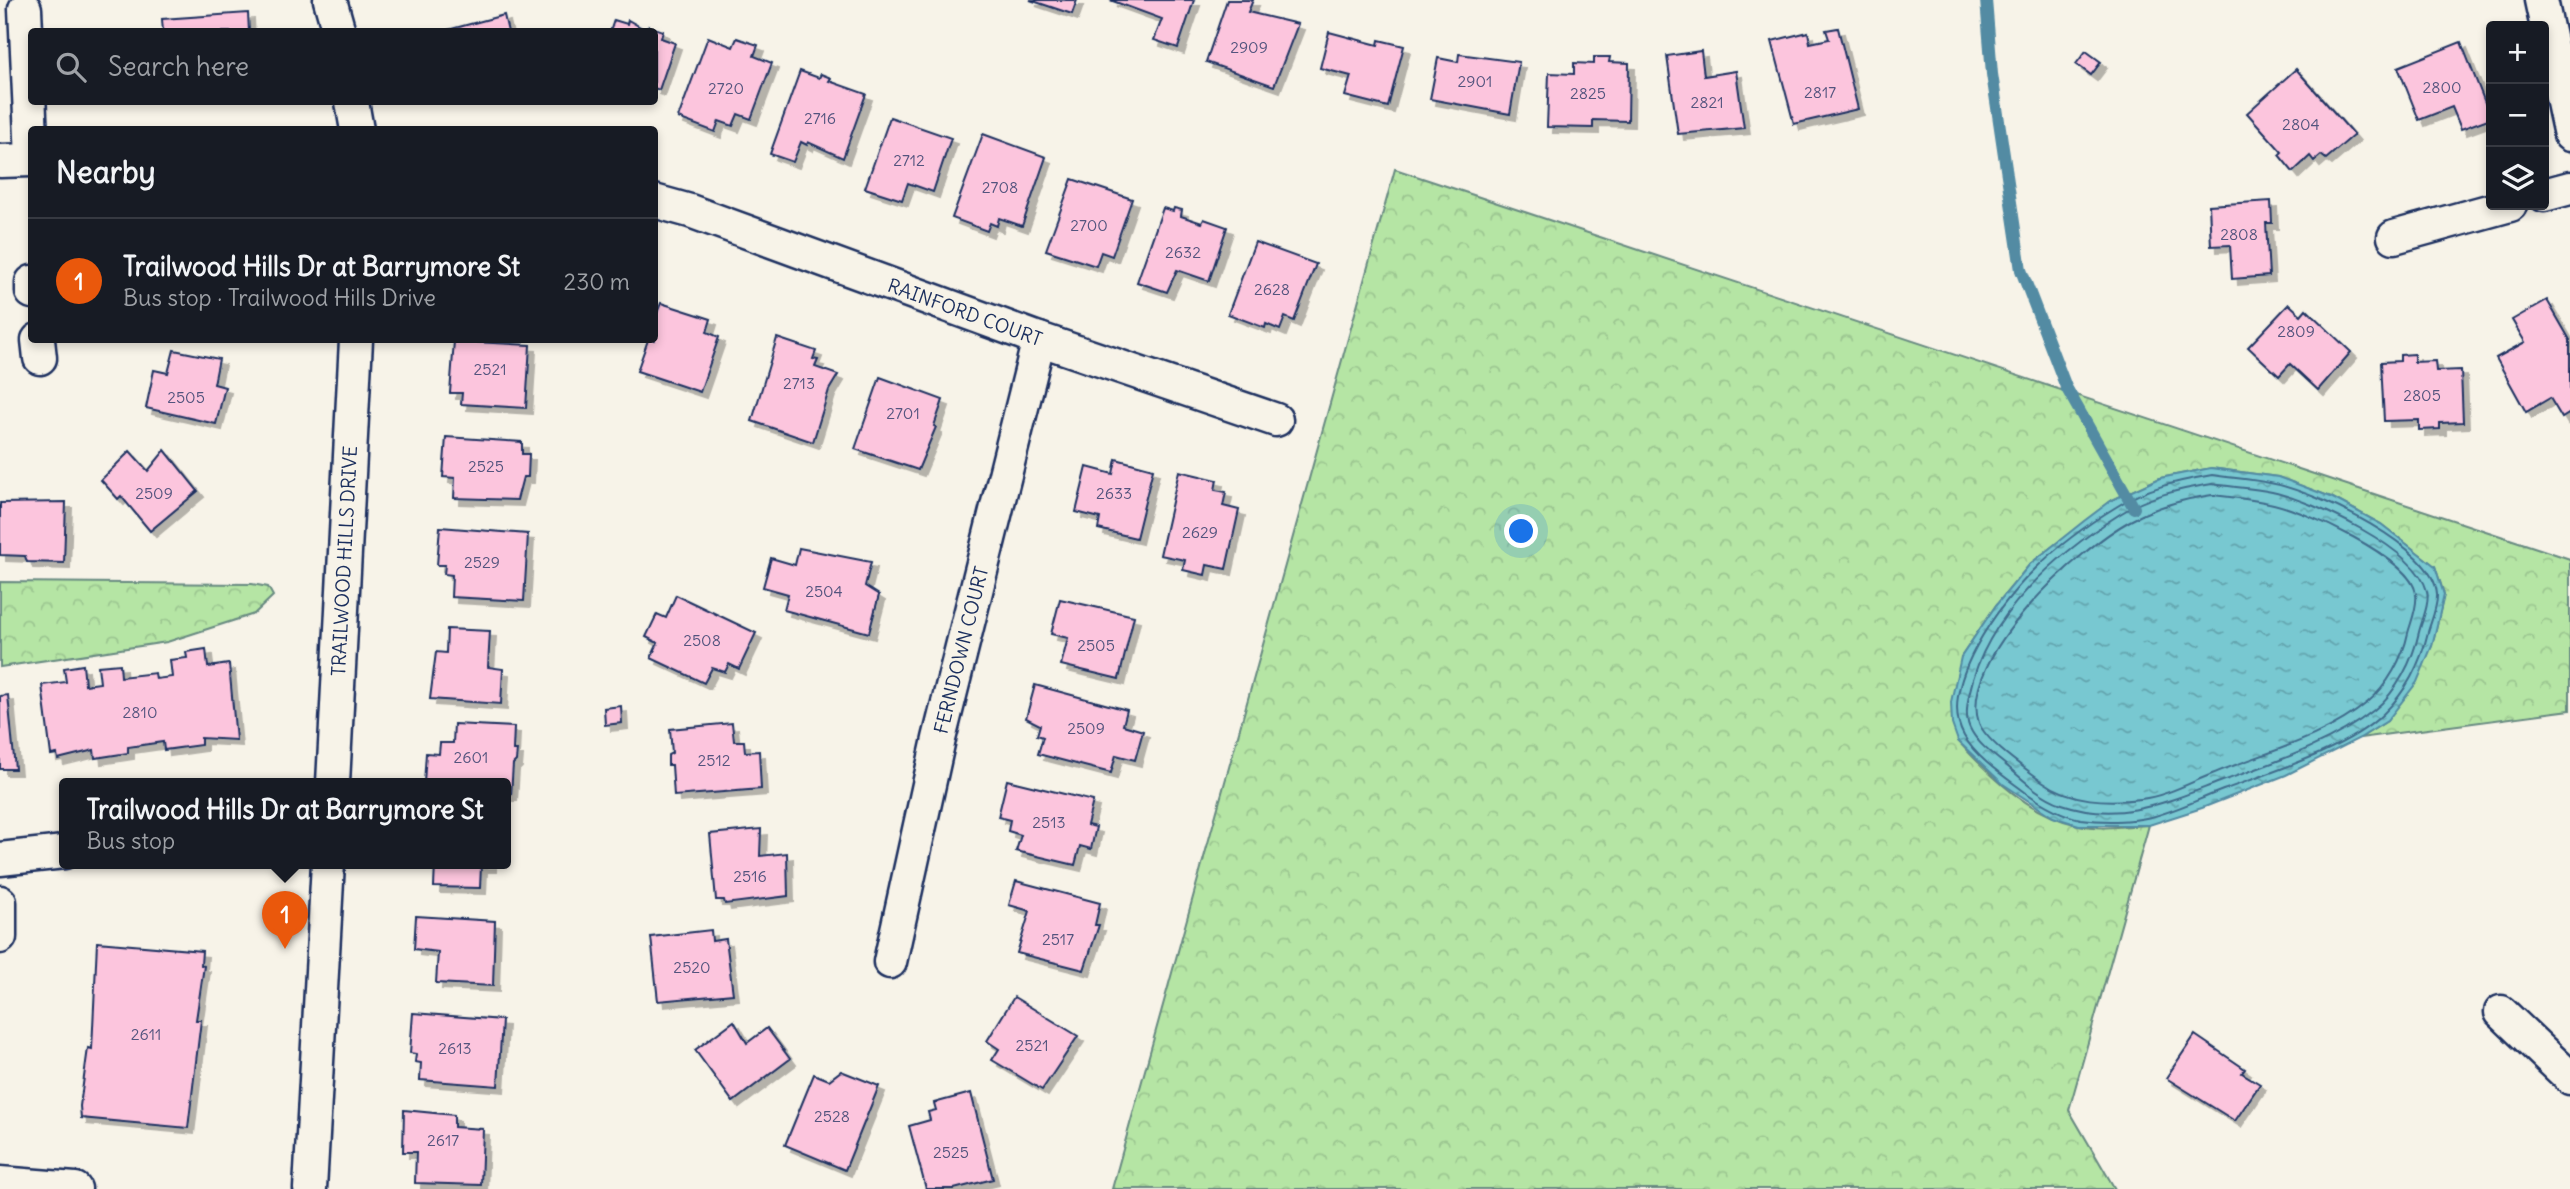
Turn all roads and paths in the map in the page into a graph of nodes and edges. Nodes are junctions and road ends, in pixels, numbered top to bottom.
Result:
1 (330, 0) edge
2 (2541, 0) edge
3 (25, 9) dead end
4 (338, 28) edge
5 (28, 73) edge
6 (29, 105) edge
7 (353, 105) edge
8 (30, 126) edge
9 (356, 126) edge
10 (2570, 135) edge
11 (28, 159) edge
12 (0, 161) edge
13 (2570, 188) edge
14 (2549, 194) edge
15 (658, 202) edge
16 (2492, 210) edge
17 (2394, 237) dead end
18 (1039, 339) junction
19 (355, 343) edge
20 (1276, 420) dead end
21 (333, 778) edge
22 (59, 853) edge
23 (0, 859) edge
24 (328, 869) edge
25 (0, 902) edge
26 (0, 937) edge
27 (890, 962) dead end
28 (2501, 1012) dead end
29 (2570, 1077) edge
30 (0, 1183) edge
31 (75, 1189) edge
32 (310, 1189) edge

1 - 4 street
2 - 10 street
3 - 5 street
6 - 8 street
7 - 9 street
11 - 12 street
13 - 14 street
15 - 18 street, RAINFORD COURT
16 - 17 street
18 - 20 street, RAINFORD COURT
18 - 27 street, FERNDOWN COURT
19 - 21 street, TRAILWOOD HILLS DRIVE
22 - 23 street
24 - 32 street
25 - 26 street
28 - 29 street
30 - 31 street

